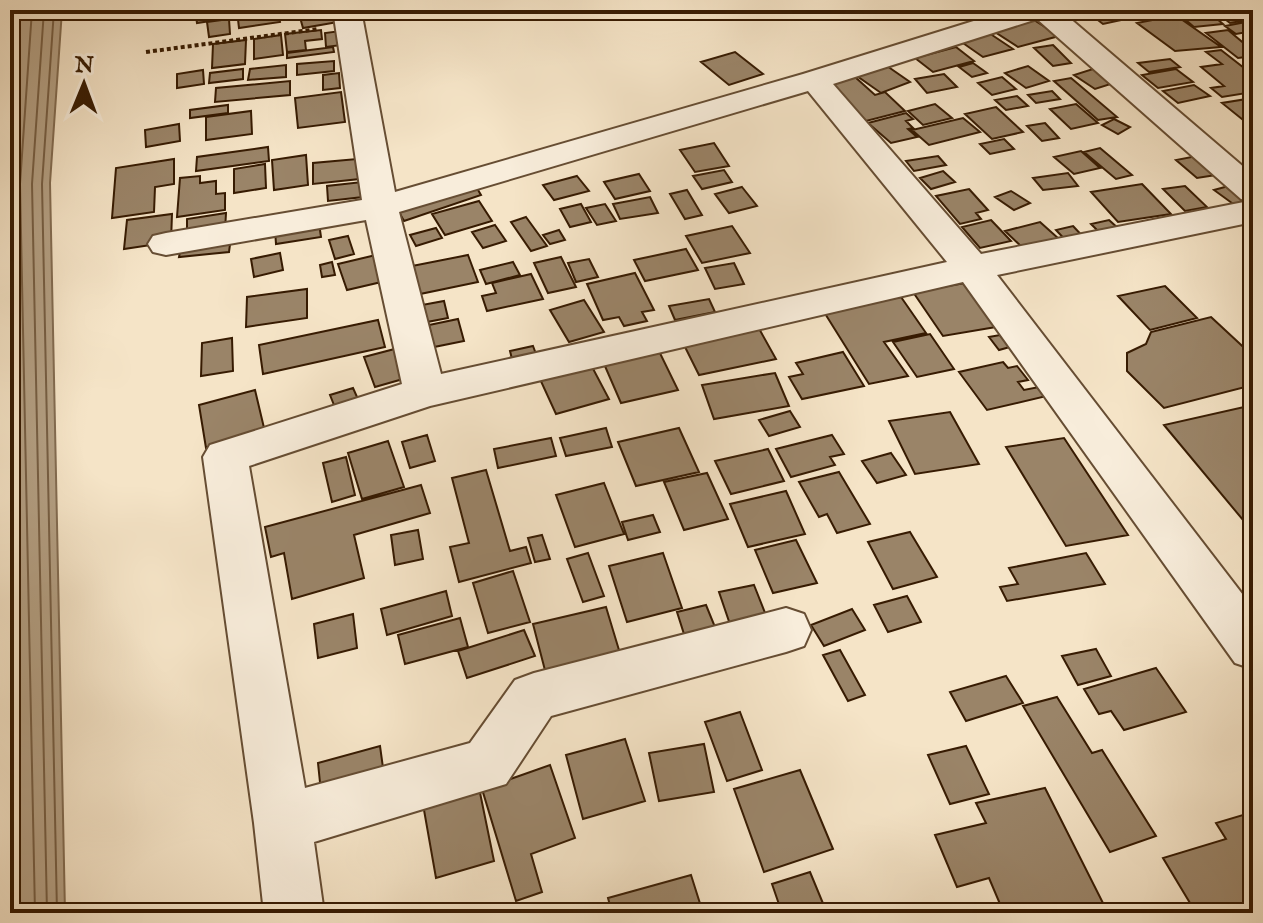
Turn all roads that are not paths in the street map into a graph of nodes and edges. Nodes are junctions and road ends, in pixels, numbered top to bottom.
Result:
1 (1040, 10) edge
2 (349, 17) edge
3 (814, 80) junction
4 (1253, 192) edge
5 (380, 207) junction
6 (1253, 211) edge
7 (166, 244) dead end
8 (972, 268) junction
9 (425, 392) junction
10 (786, 630) dead end
11 (1253, 647) edge
12 (283, 823) junction
13 (294, 913) edge

1 - 3 street
1 - 4 street
2 - 5 street
3 - 5 street
3 - 8 street
5 - 7 street
5 - 9 street
6 - 8 street
8 - 9 street
8 - 11 street
9 - 12 street
10 - 12 street
12 - 13 street

